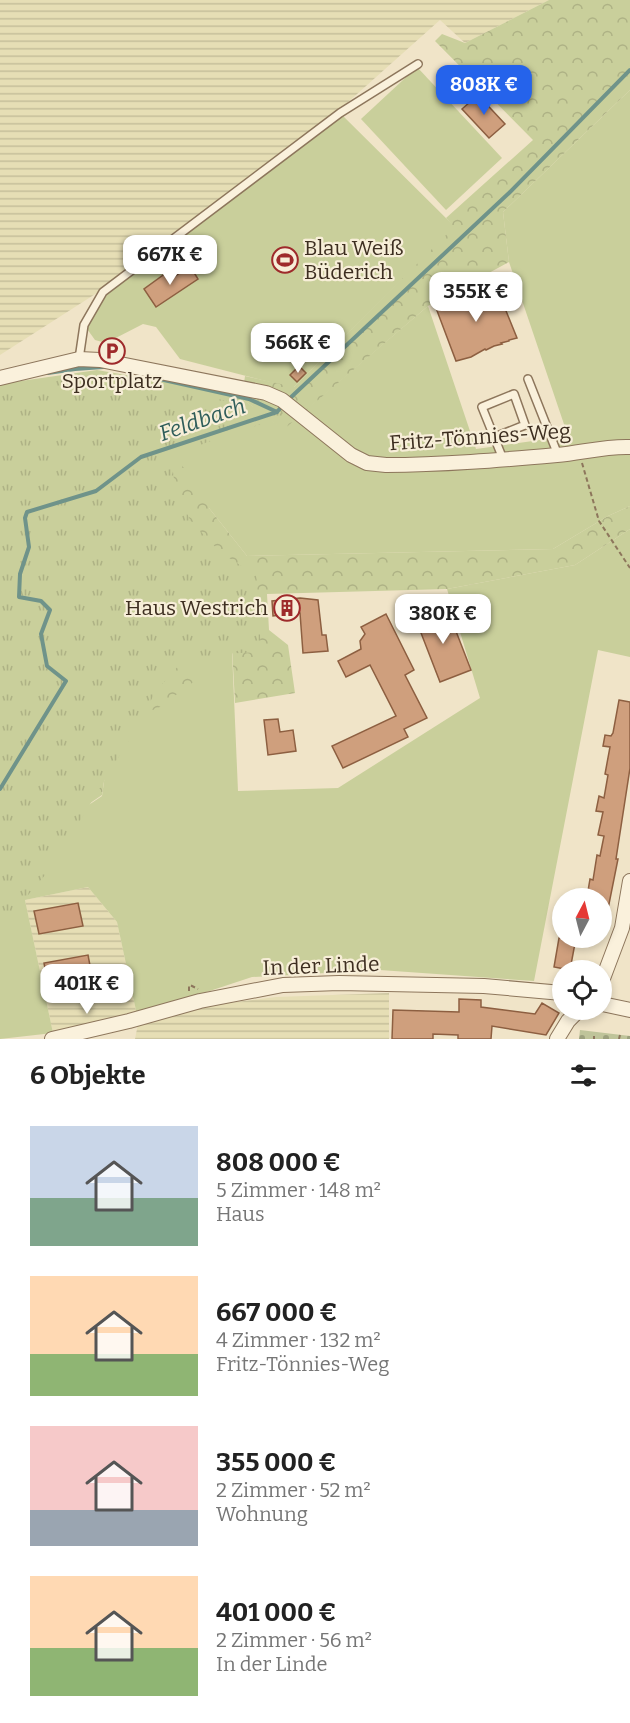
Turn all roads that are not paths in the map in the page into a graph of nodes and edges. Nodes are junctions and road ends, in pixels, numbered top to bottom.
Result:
1 (418, 64) dead end
2 (79, 359) junction
3 (0, 378) edge
4 (528, 379) dead end
5 (495, 438) junction
6 (630, 447) edge
7 (558, 455) junction
8 (503, 459) junction
9 (630, 881) edge
10 (610, 960) edge
11 (552, 992) edge
12 (612, 1006) edge
13 (630, 1010) edge
14 (569, 1020) edge
15 (52, 1039) edge
16 (557, 1039) edge

1 - 2 lane
2 - 3 street, Fritz-Tönnies-Weg
2 - 8 street, Fritz-Tönnies-Weg
4 - 7 lane
5 - 5 lane
5 - 8 lane
6 - 7 street, Fritz-Tönnies-Weg
7 - 8 street, Fritz-Tönnies-Weg
9 - 10 street
11 - 15 street, In der Linde
12 - 13 street
14 - 16 street

